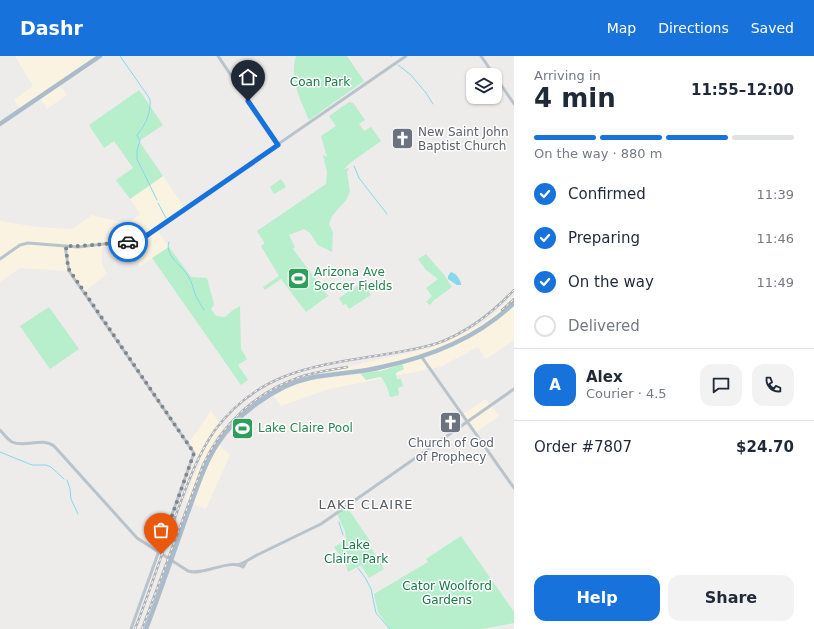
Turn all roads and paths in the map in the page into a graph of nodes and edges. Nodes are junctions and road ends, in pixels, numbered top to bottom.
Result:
1 (100, 56) edge
2 (218, 56) edge
3 (406, 56) edge
4 (481, 56) edge
5 (489, 68) edge
6 (502, 86) edge
7 (514, 104) edge
8 (0, 124) edge
9 (278, 145) junction
10 (66, 246) junction
11 (0, 259) edge
12 (514, 303) edge
13 (421, 356) junction
14 (514, 389) edge
15 (468, 422) junction
16 (0, 430) edge
17 (514, 488) edge
18 (159, 553) junction
19 (171, 560) junction
20 (131, 629) edge
21 (146, 629) edge

1 - 8 main road
2 - 9 street
3 - 9 street
4 - 5 street
6 - 7 street
9 - 10 street
10 - 11 street
10 - 18 street
12 - 13 main road
13 - 15 street
13 - 19 main road
14 - 15 street
15 - 17 street
15 - 19 street
16 - 18 street
18 - 19 street
18 - 20 street
19 - 21 main road

